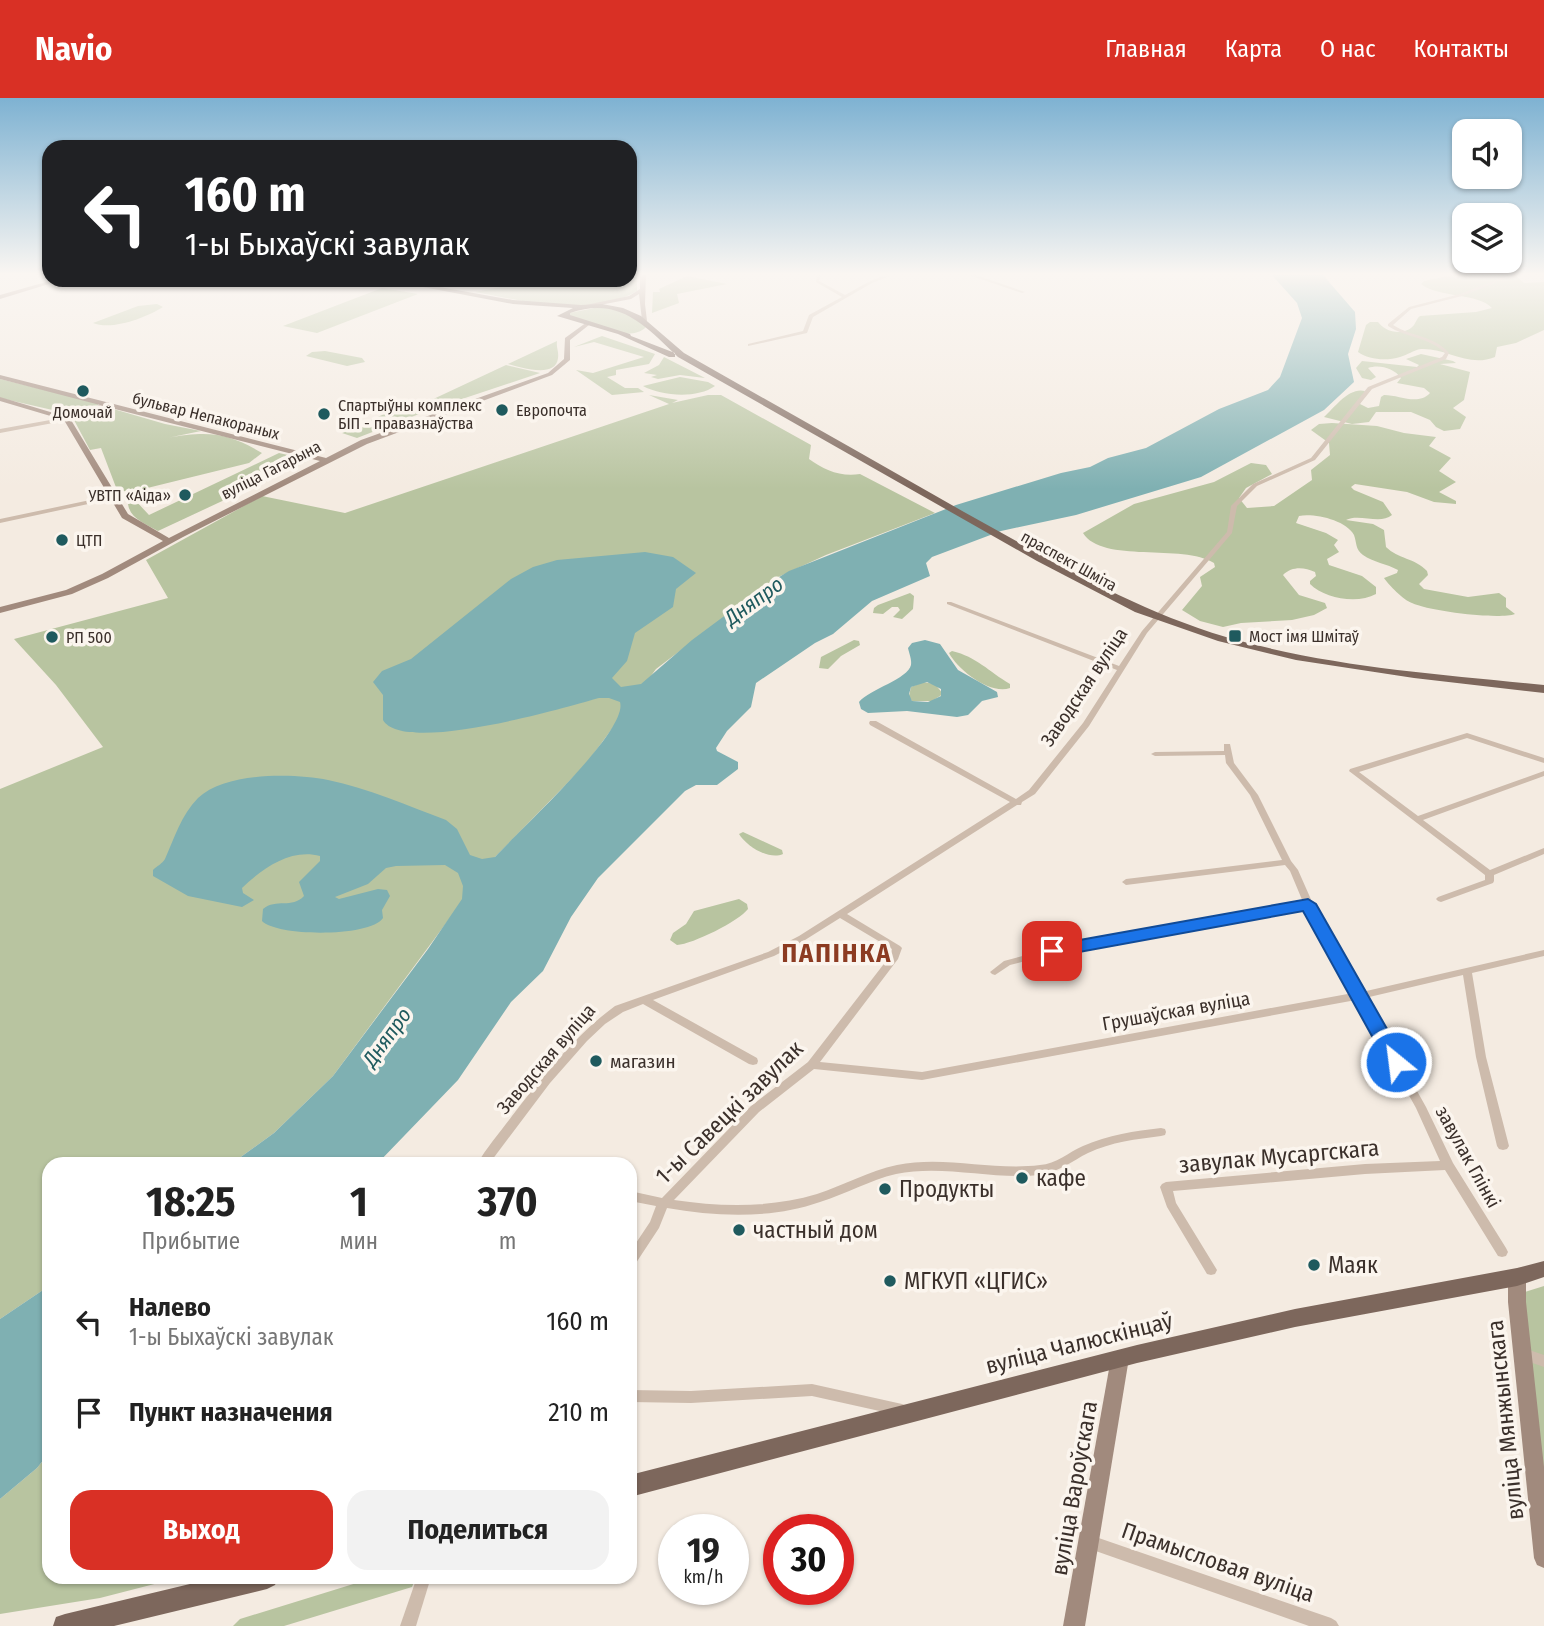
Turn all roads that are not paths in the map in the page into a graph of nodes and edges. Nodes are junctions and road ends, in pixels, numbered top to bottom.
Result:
1 (567, 346) edge
2 (650, 346) edge
3 (671, 346) edge
4 (1443, 346) edge
5 (0, 377) edge
6 (0, 399) edge
7 (104, 405) junction
8 (67, 419) junction
9 (0, 431) edge
10 (325, 460) junction
11 (873, 466) junction
12 (114, 497) junction
13 (0, 521) edge
14 (169, 541) junction
15 (949, 603) dead end
16 (0, 610) edge
17 (1119, 668) junction
18 (1544, 691) edge
19 (873, 723) dead end
20 (1155, 754) dead end
21 (1544, 761) edge
22 (1544, 774) edge
23 (1018, 803) junction
24 (1418, 818) junction
25 (1544, 851) edge
26 (1287, 862) junction
27 (1489, 874) junction
28 (1126, 882) dead end
29 (1441, 899) dead end
30 (1308, 904) junction
31 (840, 914) junction
32 (1544, 953) edge
33 (995, 972) dead end
34 (1467, 973) junction
35 (1358, 996) junction
36 (646, 1001) junction
37 (753, 1061) dead end
38 (812, 1065) junction
39 (1161, 1132) dead end
40 (1503, 1146) dead end
41 (488, 1157) edge
42 (1448, 1166) junction
43 (637, 1198) edge
44 (663, 1204) junction
45 (637, 1251) edge
46 (1502, 1252) dead end
47 (1544, 1269) edge
48 (1211, 1270) dead end
49 (1517, 1277) junction
50 (1523, 1354) junction
51 (1120, 1358) junction
52 (1544, 1361) edge
53 (637, 1396) edge
54 (911, 1413) junction
55 (637, 1484) edge
56 (1090, 1542) junction
57 (1544, 1558) edge
58 (237, 1584) edge
59 (422, 1584) edge
60 (65, 1626) edge
61 (408, 1626) edge
62 (1074, 1626) edge
63 (1331, 1626) edge

1 - 10 main road, вуліца Гагарына
2 - 11 main road, праспект Шміта
3 - 11 main road, праспект Шміта
4 - 17 street, Заводская вуліца
5 - 7 main road, бульвар Непакораных
6 - 8 main road
7 - 8 main road
7 - 10 main road, бульвар Непакораных
8 - 9 street
8 - 12 main road
10 - 14 main road, вуліца Гагарына
11 - 18 main road, праспект Шміта
12 - 13 street
12 - 14 main road
14 - 16 main road, вуліца Гагарына
15 - 17 street
17 - 23 street, Заводская вуліца
19 - 23 street
20 - 26 street, завулак Глінкі
21 - 24 street
22 - 24 street
23 - 31 street, Заводская вуліца
24 - 27 street
25 - 27 street
26 - 28 street
26 - 30 street, завулак Глінкі
27 - 29 street
30 - 33 street
30 - 35 street, завулак Глінкі
31 - 36 street, Заводская вуліца
31 - 38 street, 1-ы Савецкі завулак
32 - 34 street, Грушаўская вуліца
34 - 35 street, Грушаўская вуліца
34 - 40 street
35 - 38 street, Грушаўская вуліца
35 - 42 street, завулак Глінкі
36 - 37 street
36 - 41 street, Заводская вуліца
38 - 44 street, 1-ы Савецкі завулак
39 - 44 street
42 - 46 street, завулак Глінкі
42 - 48 street, завулак Мусаргскага
43 - 44 street
44 - 45 street, 1-ы Савецкі завулак
47 - 49 main road, вуліца Чалюскінцаў
49 - 50 main road, вуліца Мянжынскага
49 - 51 main road, вуліца Чалюскінцаў
50 - 52 street
50 - 57 main road, вуліца Мянжынскага
51 - 54 main road, вуліца Чалюскінцаў
51 - 56 main road, вуліца Вароўскага
53 - 54 street
54 - 55 main road, вуліца Чалюскінцаў
56 - 62 main road, вуліца Вароўскага
56 - 63 street, Прамысловая вуліца
58 - 60 main road
59 - 61 street

